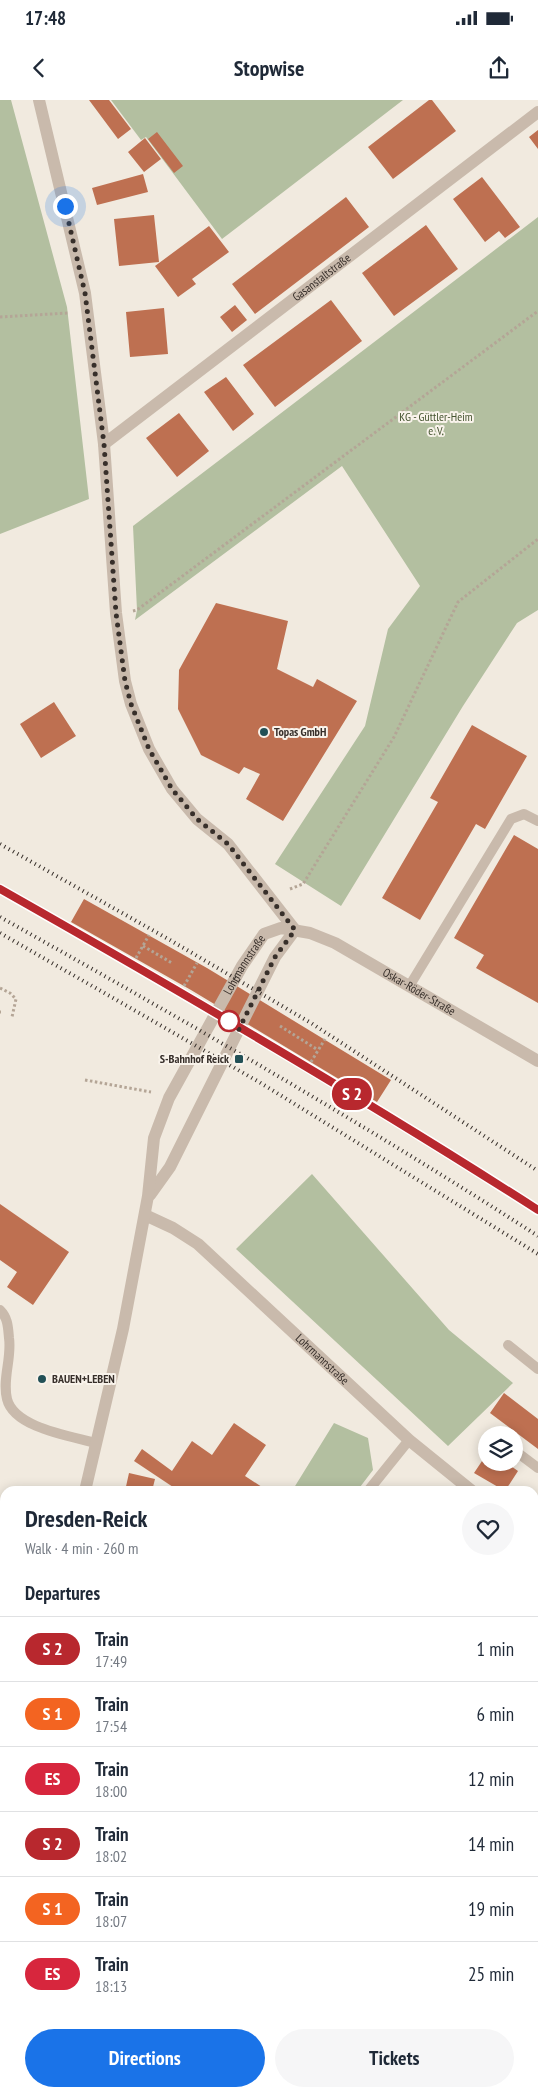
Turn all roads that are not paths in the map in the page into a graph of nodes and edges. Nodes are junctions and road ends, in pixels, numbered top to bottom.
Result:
1 (39, 100) edge
2 (538, 112) edge
3 (104, 444) junction
4 (538, 821) edge
5 (295, 930) junction
6 (410, 985) junction
7 (538, 1061) edge
8 (148, 1196) junction
9 (144, 1215) junction
10 (0, 1310) edge
11 (508, 1345) dead end
12 (538, 1369) edge
13 (409, 1440) junction
14 (96, 1443) junction
15 (523, 1457) edge
16 (538, 1468) edge
17 (86, 1486) edge
18 (372, 1486) edge
19 (466, 1486) edge

1 - 3 street
2 - 3 street, Gasanstaltstraße
3 - 5 street
4 - 6 lane
5 - 6 street, Oskar-Röder-Straße
5 - 8 street, Lohrmannstraße
5 - 8 street, Lohrmannstraße
6 - 7 street, Oskar-Röder-Straße
8 - 9 street, Lohrmannstraße
9 - 13 street, Lohrmannstraße
9 - 14 street, Lohrmannstraße
10 - 14 lane
11 - 12 lane
13 - 18 lane
13 - 19 street, Lohrmannstraße
14 - 17 street, Lohrmannstraße
15 - 16 lane

